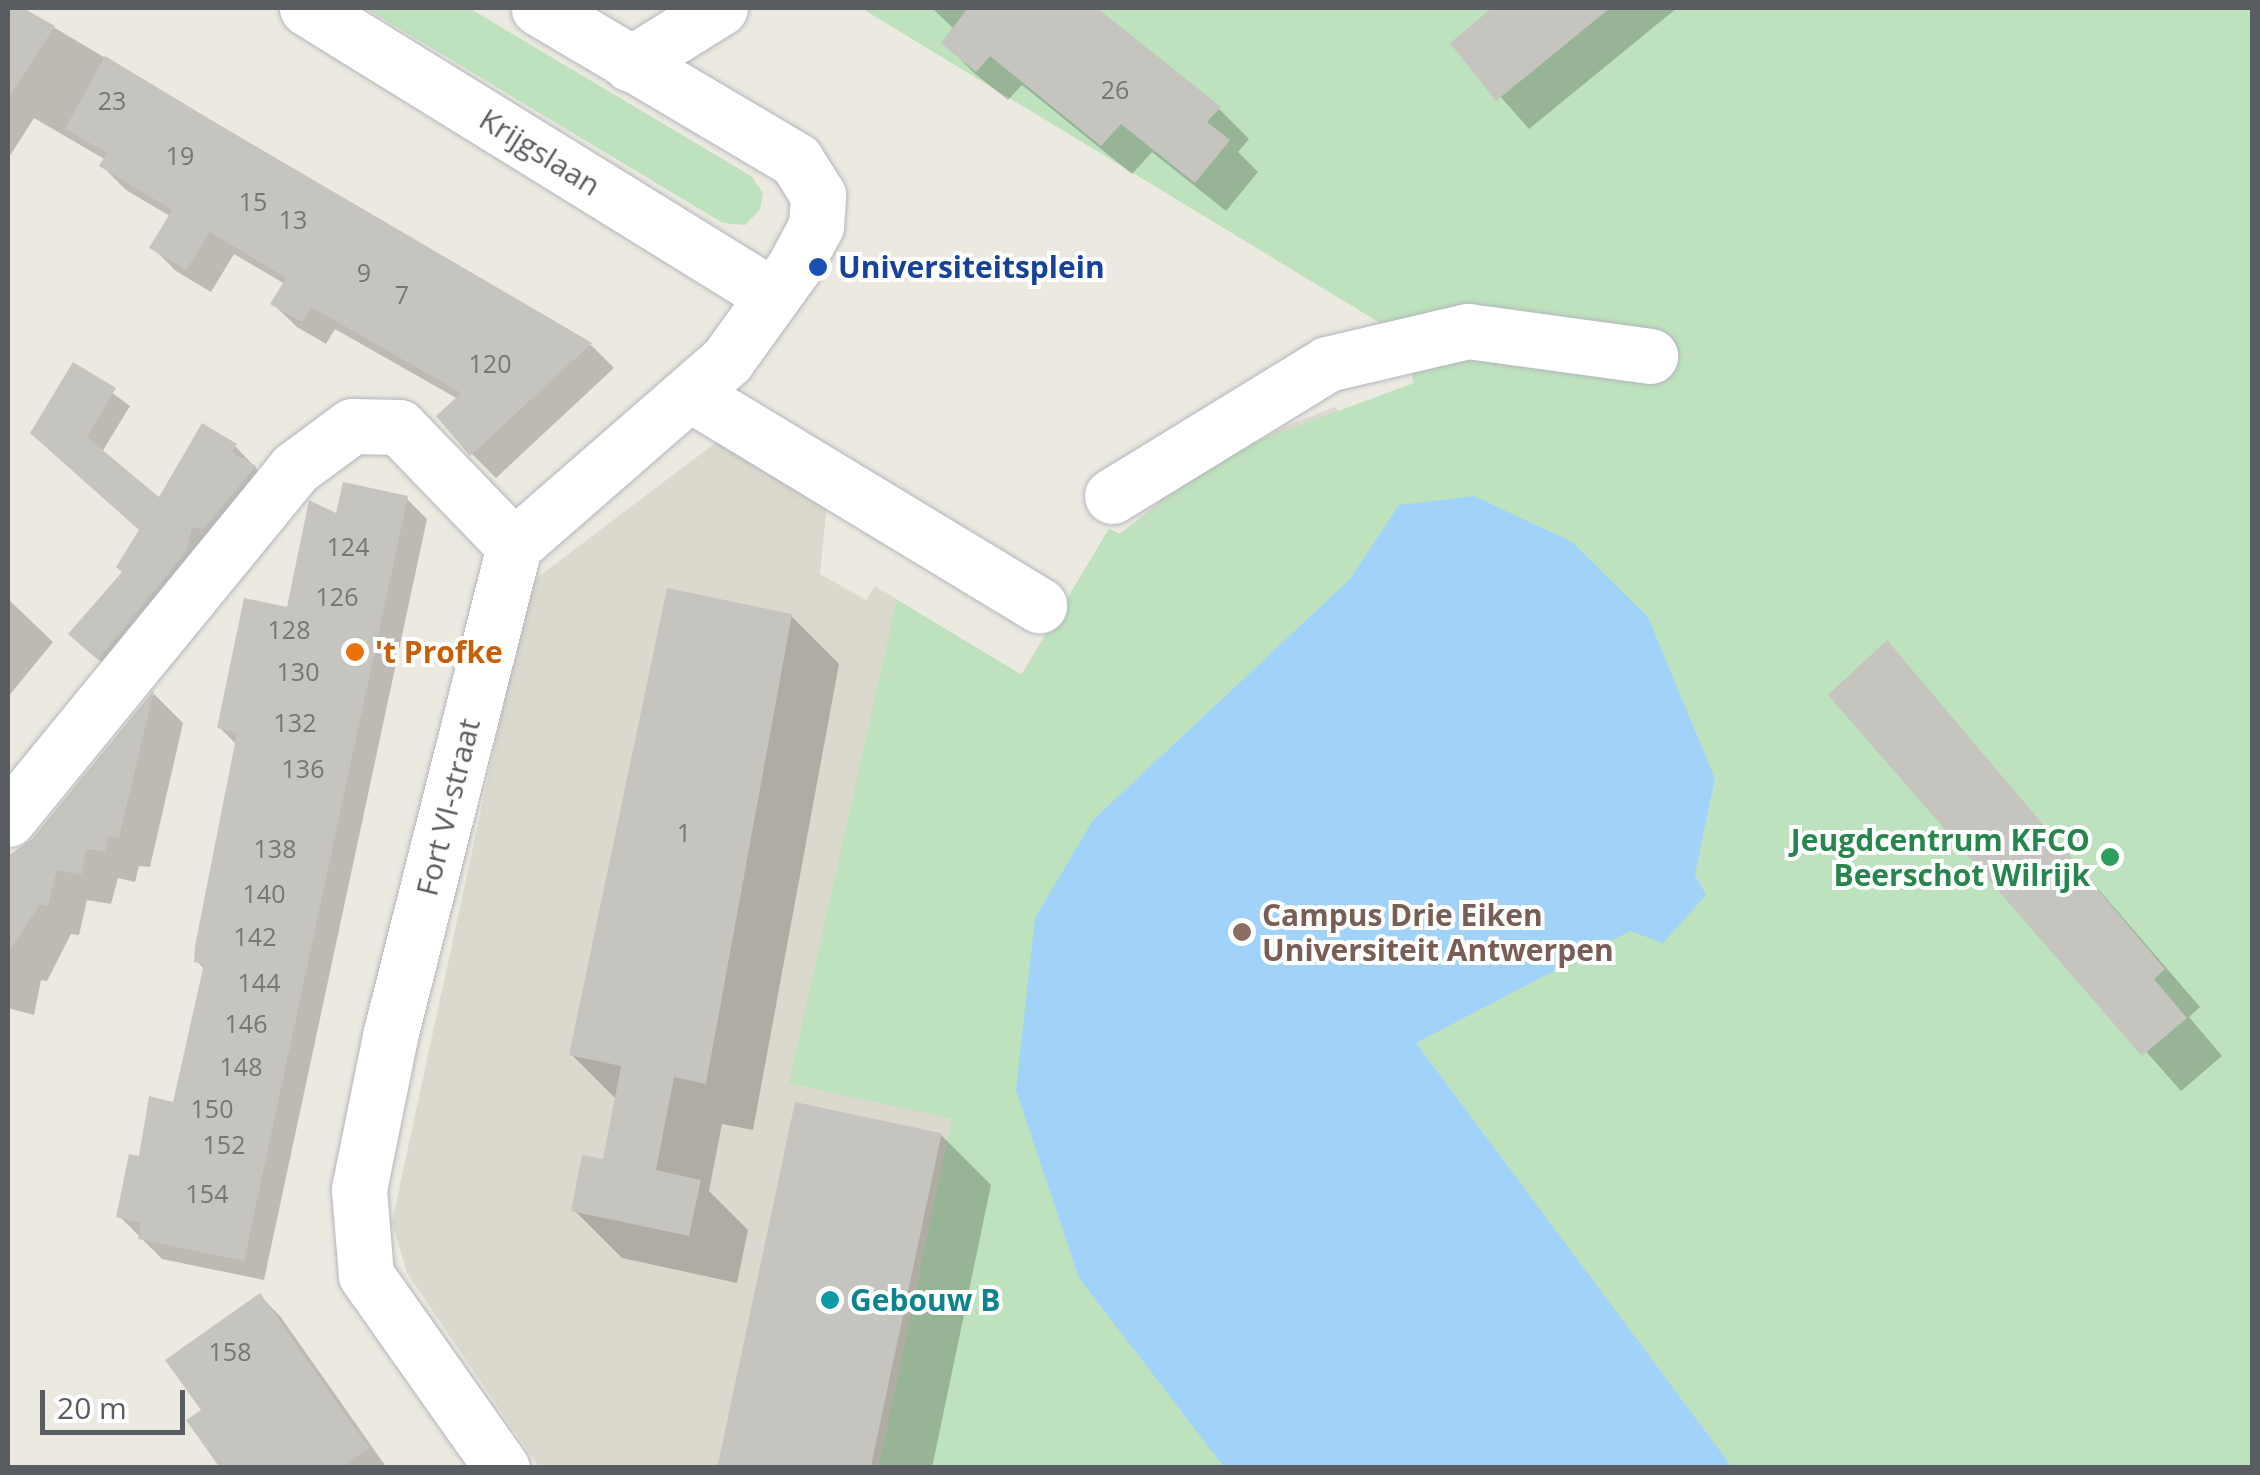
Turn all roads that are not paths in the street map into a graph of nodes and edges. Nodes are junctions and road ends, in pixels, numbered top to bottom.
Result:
1 (307, 8) edge
2 (539, 8) edge
3 (720, 8) edge
4 (630, 64) junction
5 (773, 296) junction
6 (1650, 356) dead end
7 (692, 395) junction
8 (1112, 496) dead end
9 (514, 546) junction
10 (1039, 604) dead end
11 (8, 819) edge
12 (502, 1468) edge

1 - 5 street, Krijgslaan
2 - 4 street
3 - 4 street
4 - 5 street
5 - 7 street
6 - 8 street
7 - 9 street
7 - 10 street
9 - 11 street
9 - 12 street, Fort VI-straat

